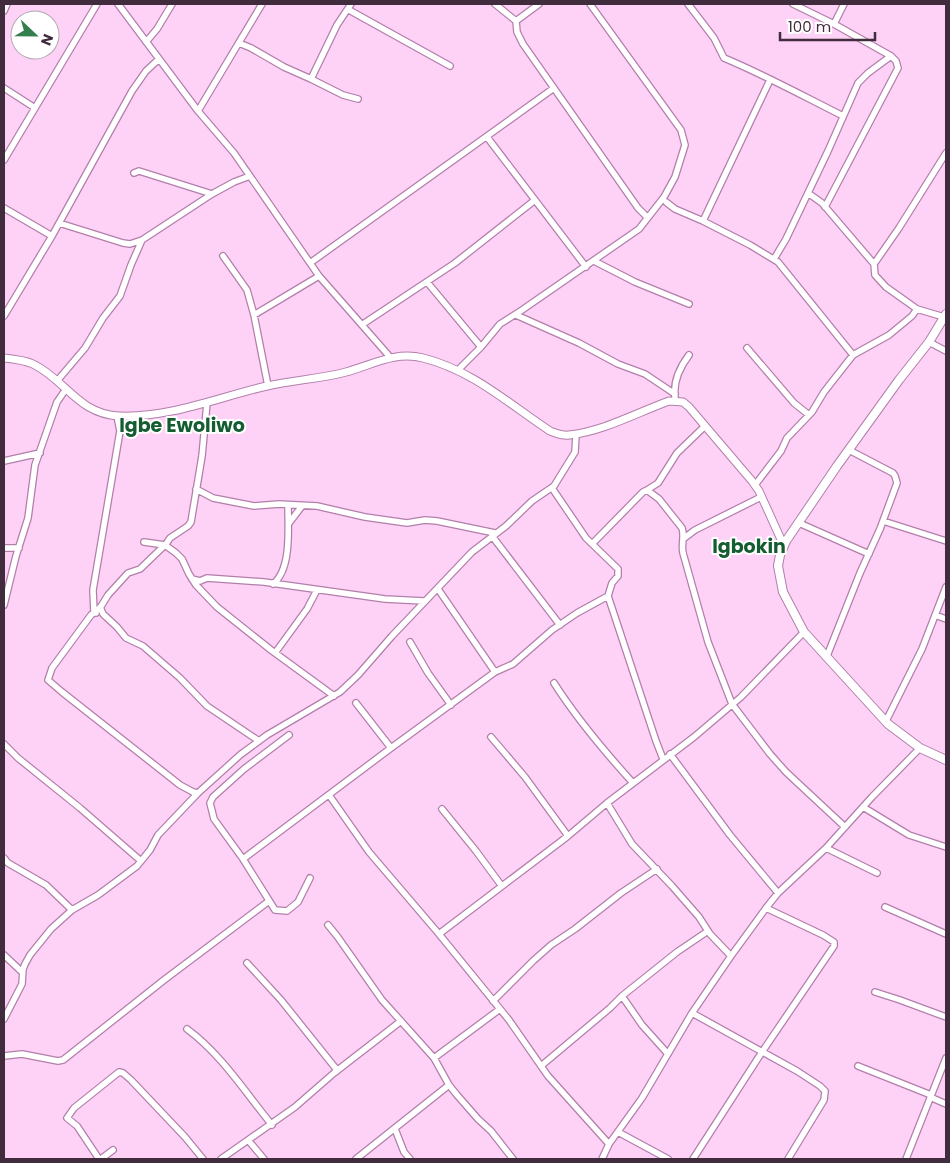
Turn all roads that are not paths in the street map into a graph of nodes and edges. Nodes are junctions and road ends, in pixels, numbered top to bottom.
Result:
1 (7, 4) edge
2 (97, 4) edge
3 (118, 4) edge
4 (172, 4) edge
5 (262, 4) edge
6 (495, 4) edge
7 (539, 4) edge
8 (590, 4) edge
9 (688, 4) edge
10 (794, 4) edge
11 (844, 4) edge
12 (350, 7) edge
13 (4, 11) edge
14 (516, 21) junction
15 (834, 24) junction
16 (146, 42) junction
17 (239, 43) junction
18 (891, 56) junction
19 (159, 59) junction
20 (450, 66) dead end
21 (311, 79) junction
22 (770, 80) junction
23 (4, 88) edge
24 (554, 88) junction
25 (358, 99) dead end
26 (35, 108) junction
27 (198, 111) junction
28 (843, 116) junction
29 (487, 137) junction
30 (946, 153) edge
31 (4, 160) edge
32 (134, 173) dead end
33 (250, 176) junction
34 (808, 193) junction
35 (212, 194) junction
36 (535, 200) junction
37 (666, 202) dead end
38 (826, 207) junction
39 (4, 208) edge
40 (647, 217) junction
41 (703, 220) junction
42 (59, 223) junction
43 (52, 236) junction
44 (142, 240) junction
45 (223, 256) dead end
46 (774, 259) junction
47 (594, 261) junction
48 (310, 262) junction
49 (874, 264) junction
50 (586, 267) junction
51 (320, 276) junction
52 (427, 282) junction
53 (689, 304) dead end
54 (917, 309) junction
55 (254, 315) junction
56 (516, 315) junction
57 (945, 315) edge
58 (4, 316) edge
59 (363, 324) junction
60 (929, 342) junction
61 (481, 348) junction
62 (747, 348) dead end
63 (946, 351) edge
64 (689, 355) dead end
65 (853, 355) junction
66 (390, 357) junction
67 (4, 358) edge
68 (458, 370) junction
69 (57, 381) junction
70 (268, 386) junction
71 (66, 389) junction
72 (675, 397) junction
73 (207, 403) junction
74 (809, 415) junction
75 (117, 416) junction
76 (705, 426) junction
77 (576, 434) junction
78 (849, 450) junction
79 (40, 453) junction
80 (4, 461) edge
81 (658, 483) junction
82 (755, 485) junction
83 (552, 488) junction
84 (196, 489) junction
85 (647, 490) junction
86 (657, 497) junction
87 (761, 497) junction
88 (288, 505) junction
89 (302, 506) junction
90 (883, 520) junction
91 (799, 523) junction
92 (288, 525) junction
93 (494, 535) junction
94 (683, 538) junction
95 (946, 541) edge
96 (144, 542) dead end
97 (592, 544) junction
98 (165, 545) junction
99 (784, 546) junction
100 (4, 548) edge
101 (19, 548) junction
102 (869, 554) junction
103 (192, 579) junction
104 (200, 581) junction
105 (278, 583) junction
106 (946, 586) edge
107 (198, 588) junction
108 (438, 589) junction
109 (317, 590) junction
110 (608, 596) junction
111 (424, 601) junction
112 (4, 605) edge
113 (100, 607) junction
114 (94, 613) junction
115 (103, 614) junction
116 (935, 616) junction
117 (946, 619) edge
118 (560, 625) junction
119 (804, 632) junction
120 (410, 642) dead end
121 (275, 652) junction
122 (827, 656) junction
123 (495, 672) junction
124 (554, 682) dead end
125 (334, 696) junction
126 (356, 703) dead end
127 (732, 704) junction
128 (451, 705) junction
129 (886, 721) junction
130 (289, 735) dead end
131 (492, 737) dead end
132 (259, 741) junction
133 (4, 744) edge
134 (391, 748) junction
135 (920, 748) junction
136 (670, 754) junction
137 (663, 759) junction
138 (946, 760) edge
139 (633, 783) junction
140 (198, 794) junction
141 (328, 795) junction
142 (607, 803) junction
143 (863, 807) junction
144 (442, 809) dead end
145 (845, 827) junction
146 (568, 836) junction
147 (946, 846) edge
148 (826, 848) junction
149 (4, 858) edge
150 (243, 859) junction
151 (141, 861) junction
152 (657, 869) junction
153 (877, 873) dead end
154 (310, 878) dead end
155 (501, 885) junction
156 (778, 893) junction
157 (269, 901) junction
158 (885, 907) dead end
159 (766, 908) junction
160 (72, 910) junction
161 (328, 925) dead end
162 (708, 931) junction
163 (439, 934) junction
164 (946, 934) edge
165 (4, 955) edge
166 (731, 956) junction
167 (247, 963) dead end
168 (22, 968) junction
169 (875, 992) dead end
170 (622, 996) junction
171 (493, 1000) junction
172 (500, 1008) junction
173 (692, 1013) junction
174 (946, 1017) edge
175 (4, 1018) edge
176 (401, 1021) junction
177 (187, 1029) dead end
178 (762, 1052) junction
179 (668, 1054) junction
180 (4, 1056) edge
181 (434, 1058) junction
182 (946, 1058) edge
183 (541, 1066) junction
184 (858, 1066) dead end
185 (337, 1070) junction
186 (449, 1085) junction
187 (931, 1096) junction
188 (946, 1104) edge
189 (272, 1125) junction
190 (395, 1128) junction
191 (618, 1132) junction
192 (248, 1140) junction
193 (609, 1144) junction
194 (114, 1150) dead end
195 (100, 1159) edge
196 (203, 1159) edge
197 (221, 1159) edge
198 (264, 1159) edge
199 (356, 1159) edge
200 (410, 1159) edge
201 (513, 1159) edge
202 (602, 1159) edge
203 (668, 1159) edge
204 (693, 1159) edge
205 (788, 1159) edge
206 (906, 1159) edge

1 - 13 street
2 - 26 street
3 - 16 street
4 - 16 street
5 - 17 street
6 - 14 street
7 - 14 street
8 - 40 street
9 - 22 street
10 - 15 street
11 - 15 street
12 - 20 street
12 - 21 street
14 - 24 street
15 - 18 street
16 - 19 street
17 - 21 street
17 - 27 street
18 - 28 street
18 - 38 street
19 - 27 street
19 - 42 street
21 - 25 street
22 - 28 street
22 - 41 street
23 - 26 street
24 - 29 street
24 - 40 street
26 - 31 street
27 - 33 street
28 - 34 street
29 - 36 street
29 - 48 street
30 - 49 street
32 - 35 street
33 - 35 street
33 - 48 street
34 - 38 street
34 - 46 street
35 - 44 street
36 - 50 street
36 - 52 street
37 - 41 street
38 - 49 street
39 - 43 street
40 - 47 street
41 - 46 street
42 - 43 street
42 - 44 street
43 - 58 street
44 - 69 street
45 - 55 street
46 - 65 street
47 - 50 street
47 - 53 street
48 - 51 street
49 - 54 street
50 - 56 street
51 - 55 street
51 - 59 street
52 - 59 street
52 - 61 street
54 - 57 street
54 - 65 street
55 - 70 street
56 - 61 street
56 - 72 street
57 - 60 main road
59 - 66 street
60 - 63 street
60 - 78 main road
61 - 68 street
62 - 74 street
64 - 72 street
65 - 74 street
66 - 68 street
66 - 70 street
67 - 69 street
68 - 77 street
69 - 71 street
70 - 73 street
71 - 75 street
71 - 79 street
72 - 76 street
72 - 77 street
73 - 75 street
73 - 84 street
74 - 82 street
75 - 114 street
76 - 81 street
76 - 82 street
77 - 83 street
78 - 90 street
78 - 91 main road
79 - 80 street
79 - 101 street
81 - 85 street
81 - 86 street
82 - 87 street
83 - 93 street
83 - 97 street
84 - 88 street
84 - 98 street
85 - 86 street
85 - 97 street
86 - 94 street
87 - 94 street
87 - 99 street
88 - 89 street
88 - 92 street
89 - 92 street
89 - 93 street
90 - 95 street
90 - 102 street
91 - 99 main road
91 - 102 street
92 - 105 street
93 - 108 street
93 - 118 street
94 - 127 street
96 - 98 street
97 - 110 street
98 - 103 street
98 - 113 street
99 - 119 main road
100 - 101 street
101 - 112 street
102 - 122 street
103 - 104 street
103 - 107 street
104 - 105 street
104 - 107 street
105 - 109 street
106 - 116 street
107 - 121 street
108 - 111 street
108 - 123 street
109 - 111 street
109 - 121 street
110 - 118 street
110 - 137 street
111 - 125 street
113 - 114 street
113 - 115 street
114 - 115 street
114 - 140 street
115 - 132 street
116 - 117 street
116 - 129 street
118 - 123 street
119 - 122 main road
119 - 127 street
120 - 128 street
121 - 125 street
122 - 129 main road
123 - 128 street
124 - 139 street
125 - 132 street
126 - 134 street
127 - 136 street
127 - 145 street
128 - 134 street
129 - 135 main road
130 - 150 street
131 - 146 street
132 - 140 street
133 - 151 street
134 - 141 street
135 - 138 main road
135 - 143 street
136 - 137 street
136 - 156 street
137 - 139 street
139 - 142 street
140 - 151 street
141 - 150 street
141 - 163 street
142 - 146 street
142 - 152 street
143 - 145 street
143 - 147 street
144 - 155 street
145 - 148 street
146 - 155 street
148 - 153 street
148 - 156 street
149 - 160 street
150 - 157 street
151 - 160 street
152 - 162 street
152 - 171 street
154 - 157 street
155 - 163 street
156 - 159 street
157 - 180 street
158 - 164 street
159 - 166 street
159 - 178 street
160 - 168 street
161 - 176 street
162 - 166 street
162 - 170 street
163 - 171 street
165 - 168 street
166 - 173 street
167 - 185 street
168 - 175 street
169 - 174 street
170 - 179 street
170 - 183 street
171 - 172 street
172 - 181 street
172 - 183 street
173 - 178 street
173 - 179 street
176 - 181 street
176 - 185 street
177 - 189 street
178 - 204 street
178 - 205 street
179 - 191 street
181 - 186 street
182 - 187 street
183 - 193 street
184 - 187 street
185 - 189 street
186 - 190 street
186 - 201 street
187 - 188 street
187 - 206 street
189 - 192 street
190 - 199 street
190 - 200 street
191 - 193 street
191 - 203 street
192 - 197 street
192 - 198 street
193 - 202 street
194 - 195 street
195 - 196 street

